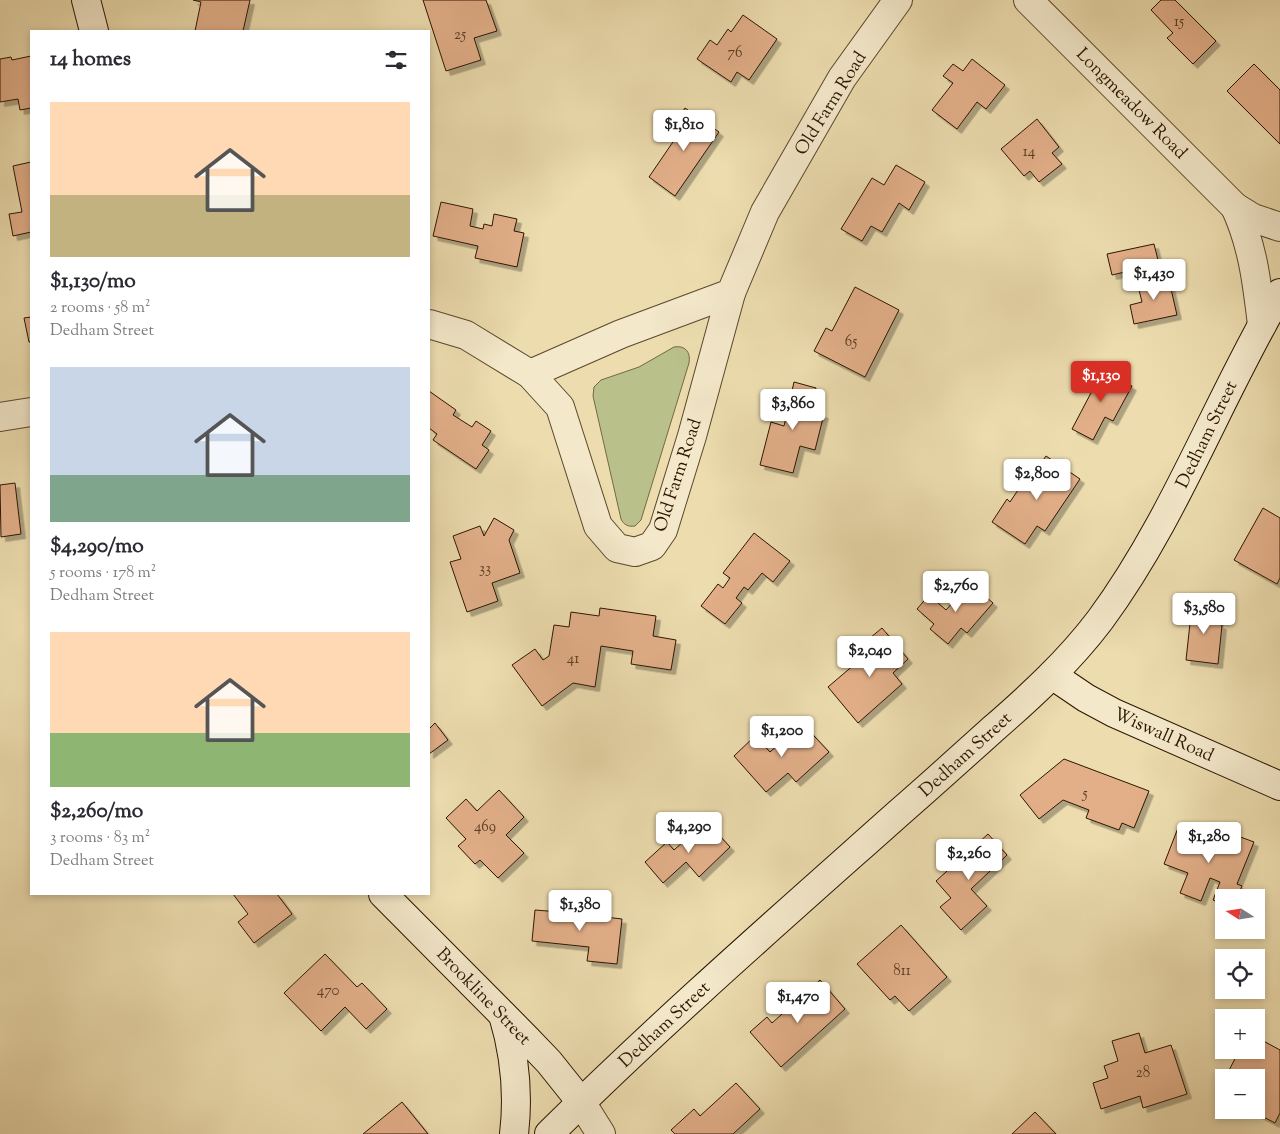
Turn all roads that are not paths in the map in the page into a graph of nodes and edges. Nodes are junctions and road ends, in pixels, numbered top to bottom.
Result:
1 (86, 0) edge
2 (898, 0) edge
3 (1028, 0) edge
4 (94, 30) edge
5 (1236, 206) junction
6 (1280, 227) edge
7 (731, 293) junction
8 (1280, 293) edge
9 (430, 324) edge
10 (1262, 325) junction
11 (530, 374) junction
12 (30, 412) edge
13 (0, 417) edge
14 (1052, 675) junction
15 (1280, 786) edge
16 (384, 895) edge
17 (502, 1013) junction
18 (581, 1102) junction
19 (514, 1134) edge
20 (549, 1134) edge
21 (601, 1134) edge

1 - 4 street
2 - 7 street, Old Farm Road
3 - 5 street, Longmeadow Road
5 - 6 street, Longmeadow Road
5 - 10 street, Longmeadow Road
7 - 11 street
7 - 11 street, Old Farm Road
8 - 10 street, Dedham Street
9 - 11 street, Old Farm Road
10 - 14 street, Dedham Street
12 - 13 street
14 - 15 street, Wiswall Road
14 - 18 street, Dedham Street
16 - 17 street, Brookline Street
17 - 18 street, Brookline Street
17 - 19 street
18 - 20 street, Dedham Street
18 - 21 street, Brookline Street

